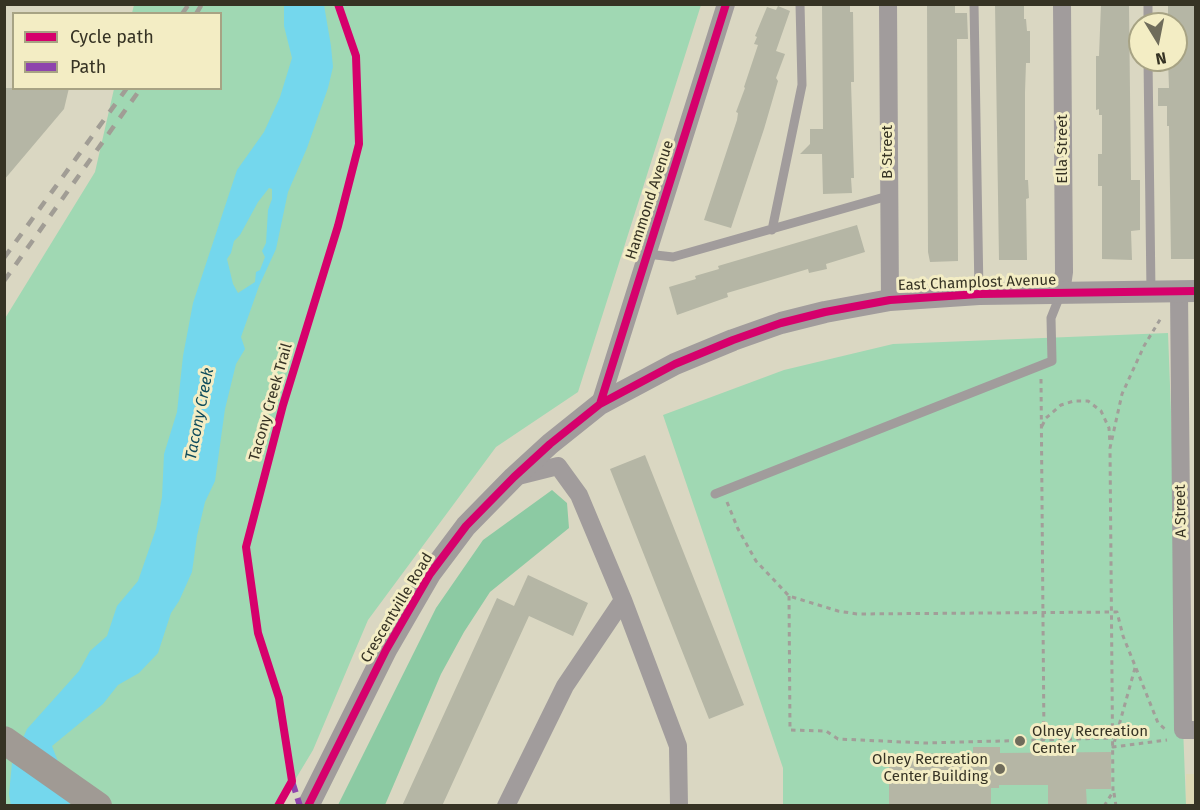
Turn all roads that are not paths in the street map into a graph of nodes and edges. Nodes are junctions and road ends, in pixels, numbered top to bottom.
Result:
1 (726, 4) edge
2 (800, 4) edge
3 (888, 4) edge
4 (974, 4) edge
5 (1062, 4) edge
6 (1148, 72) edge
7 (888, 196) junction
8 (772, 230) junction
9 (647, 254) junction
10 (1187, 291) edge
11 (1150, 292) junction
12 (1061, 293) junction
13 (979, 294) junction
14 (890, 300) junction
15 (600, 404) junction
16 (514, 477) junction
17 (719, 492) road end
18 (623, 600) junction
19 (1182, 730) edge
20 (8, 743) edge
21 (98, 806) edge
22 (308, 806) edge
23 (506, 806) edge
24 (679, 806) edge

1 - 9 street, Hammond Avenue
2 - 8 lane
3 - 7 street, B Street
4 - 13 lane
5 - 12 street, Ella Street
6 - 11 lane
7 - 8 lane
7 - 14 street, B Street
8 - 9 lane
9 - 15 street, Hammond Avenue
10 - 11 street, East Champlost Avenue
10 - 19 street, A Street
11 - 12 street, East Champlost Avenue
12 - 13 street, East Champlost Avenue
12 - 17 lane
13 - 14 street, East Champlost Avenue
14 - 15 street, East Champlost Avenue
15 - 16 street, Crescentville Road
16 - 18 street
16 - 22 street, Crescentville Road
18 - 23 street
18 - 24 street
20 - 21 highway

